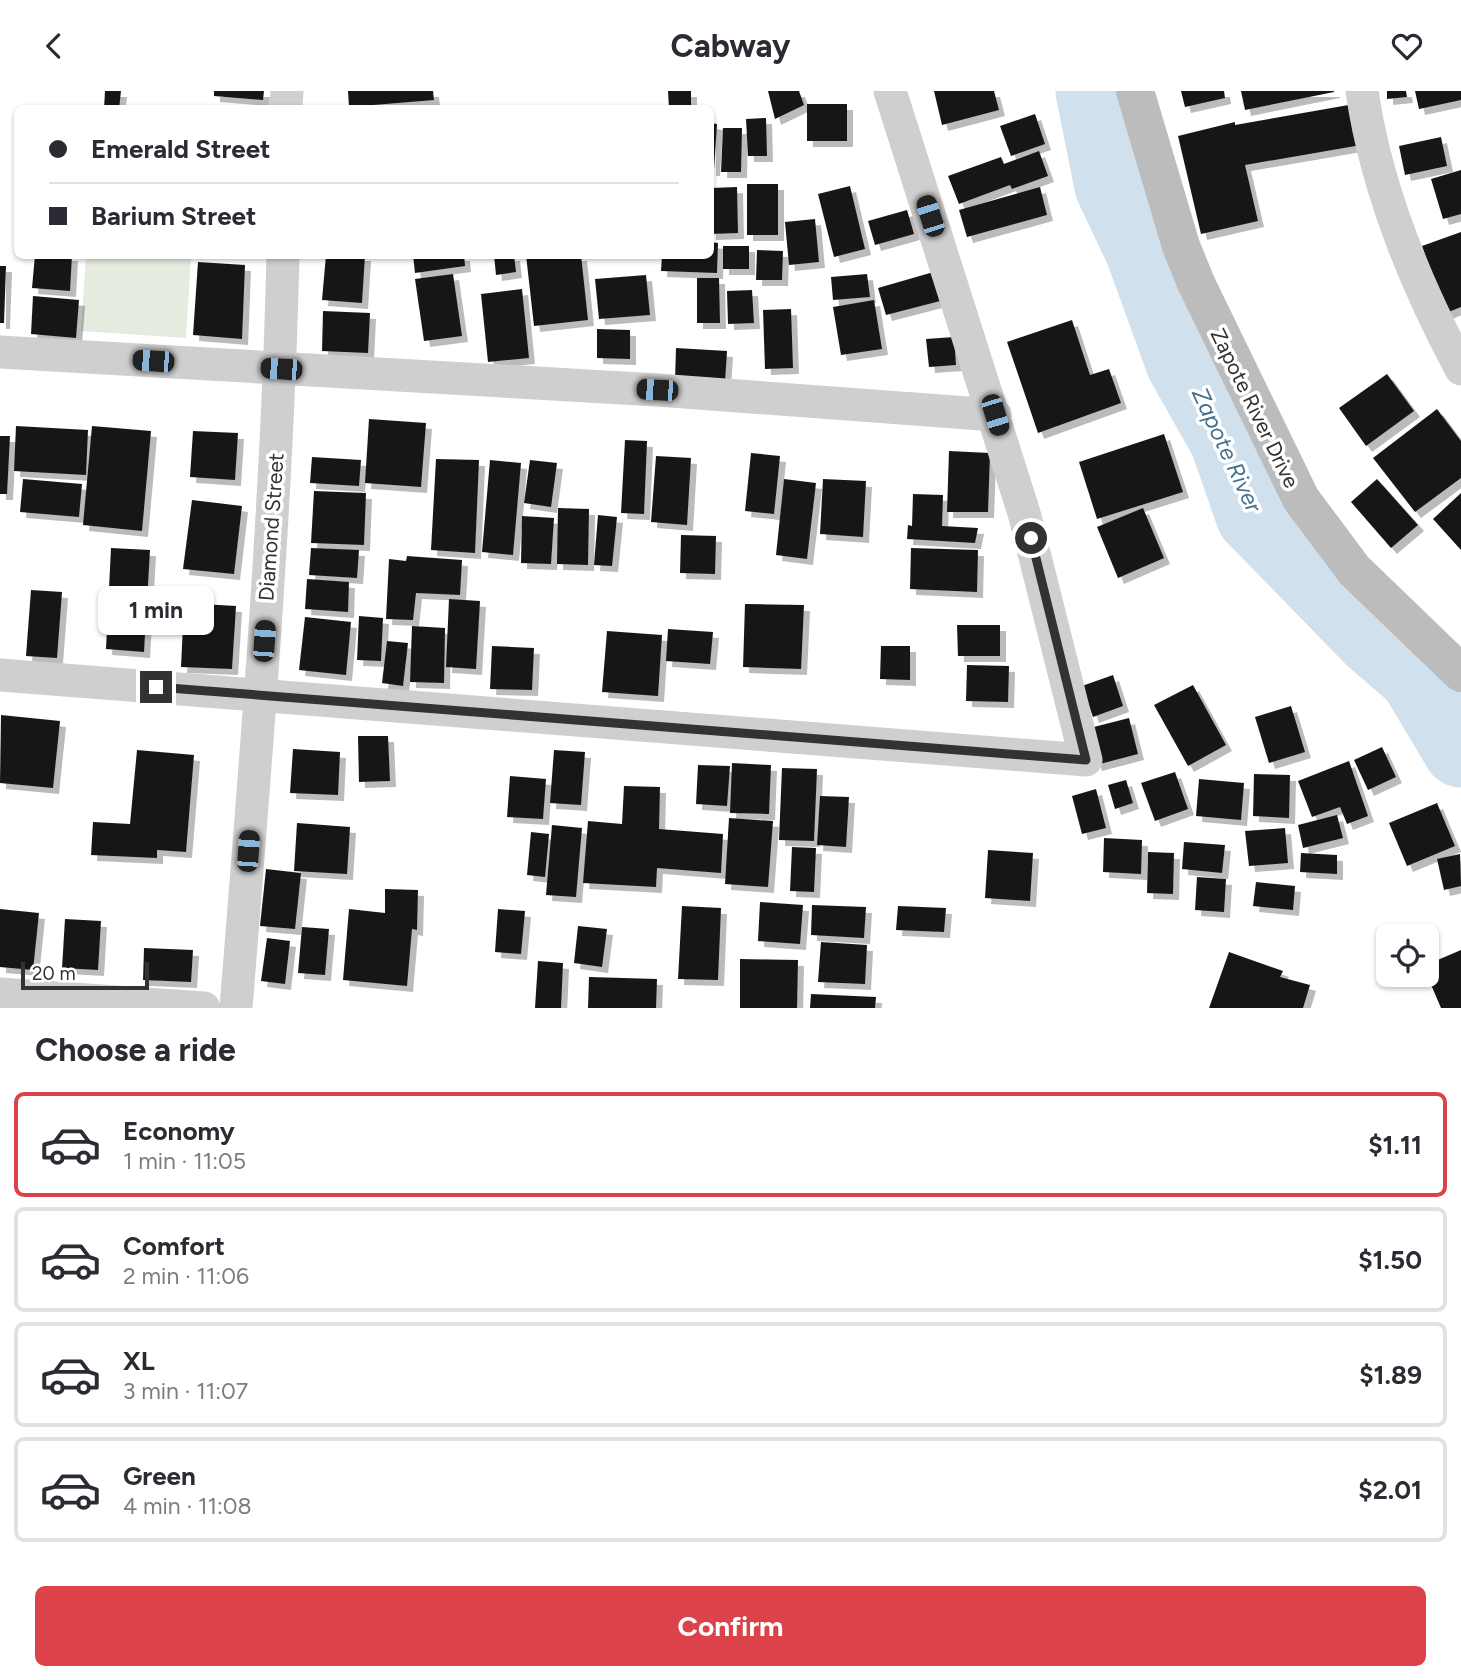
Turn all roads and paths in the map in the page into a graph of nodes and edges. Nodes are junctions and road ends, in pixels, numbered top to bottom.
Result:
1 (890, 91) edge
2 (1135, 91) edge
3 (1362, 91) edge
4 (283, 259) edge
5 (0, 352) edge
6 (281, 369) junction
7 (1461, 369) edge
8 (995, 415) junction
9 (1461, 673) edge
10 (0, 675) edge
11 (260, 695) junction
12 (0, 994) edge
13 (204, 1008) edge
14 (236, 1008) edge

1 - 8 street
2 - 9 street, Zapote River Drive
3 - 7 street
4 - 6 street, Diamond Street
5 - 6 street
6 - 8 street
6 - 11 street, Diamond Street
8 - 11 street
10 - 11 street
11 - 14 street, Diamond Street
12 - 13 street

